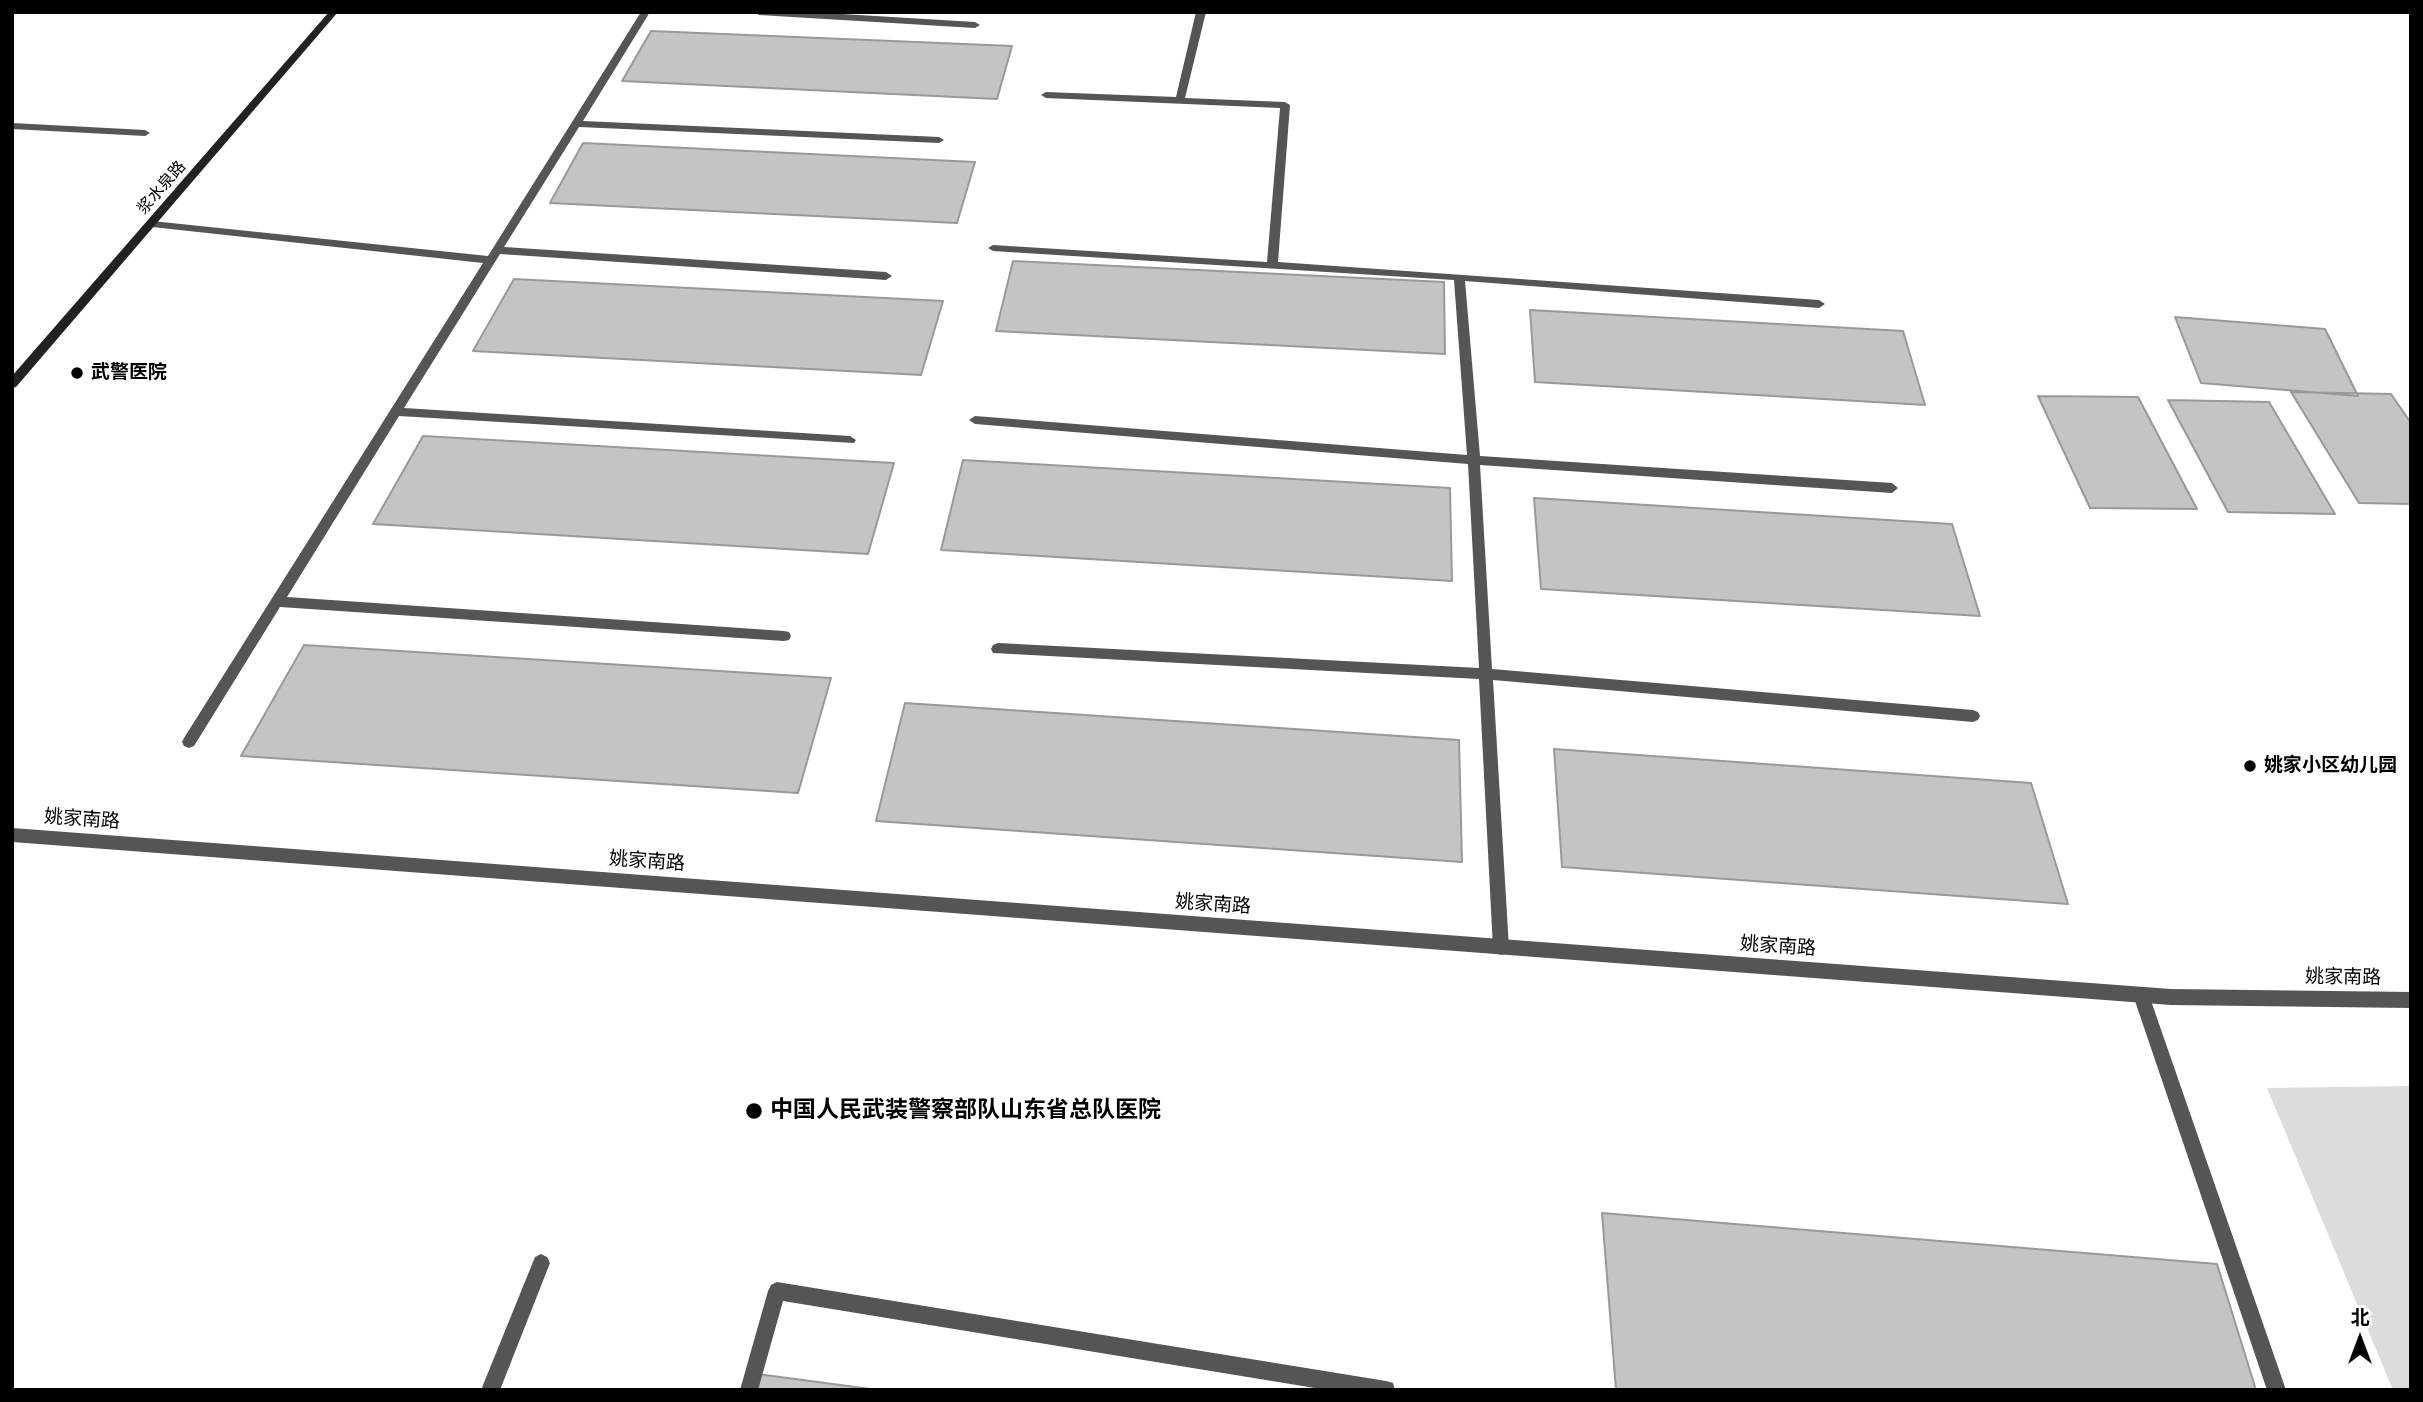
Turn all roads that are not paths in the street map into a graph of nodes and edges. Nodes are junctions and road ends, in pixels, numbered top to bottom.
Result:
1 (334, 12) edge
2 (646, 12) edge
3 (759, 12) edge
4 (1201, 12) edge
5 (975, 25) dead end
6 (1046, 95) dead end
7 (1180, 100) junction
8 (576, 124) junction
9 (12, 126) edge
10 (145, 133) dead end
11 (939, 140) dead end
12 (152, 224) junction
13 (993, 248) dead end
14 (495, 255) junction
15 (1272, 265) junction
16 (886, 276) dead end
17 (1459, 277) junction
18 (1819, 304) dead end
19 (12, 384) edge
20 (396, 412) junction
21 (975, 421) dead end
22 (850, 440) dead end
23 (1474, 460) junction
24 (1892, 488) dead end
25 (277, 602) junction
26 (784, 636) dead end
27 (998, 649) dead end
28 (1486, 674) junction
29 (1973, 716) dead end
30 (189, 742) dead end
31 (12, 835) edge
32 (1501, 948) junction
33 (2141, 995) junction
34 (2411, 1000) edge
35 (541, 1263) dead end
36 (491, 1390) edge
37 (750, 1390) edge
38 (1386, 1390) edge
39 (2277, 1390) edge

1 - 12 main road, 浆水泉路
2 - 8 street
3 - 5 street
4 - 7 street
6 - 7 street
7 - 15 street
8 - 11 street
8 - 14 street
9 - 10 street
12 - 14 street
12 - 19 main road, 浆水泉路
13 - 15 street
14 - 16 street
14 - 20 street
15 - 17 street
17 - 18 street
17 - 23 street
20 - 22 street
20 - 25 street
21 - 23 street
23 - 24 street
23 - 28 street
25 - 26 street
25 - 30 street
27 - 28 street
28 - 29 street
28 - 32 street
31 - 32 street, 姚家南路
32 - 33 street, 姚家南路
33 - 34 street, 姚家南路
33 - 39 street
35 - 36 street
37 - 38 street

